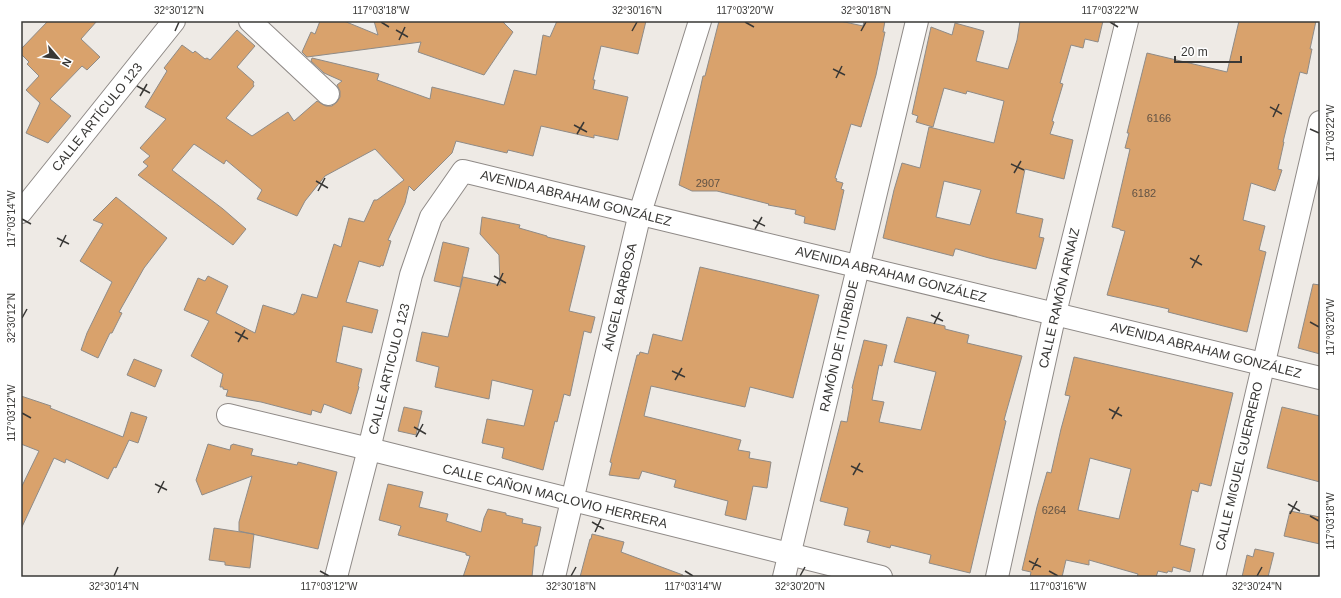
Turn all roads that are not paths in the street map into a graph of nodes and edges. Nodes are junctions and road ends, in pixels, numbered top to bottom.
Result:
1 (174, 21) edge
2 (250, 21) edge
3 (700, 21) edge
4 (917, 21) edge
5 (1127, 21) edge
6 (328, 94) dead end
7 (1320, 122) edge
8 (463, 171) joint
9 (21, 212) edge
10 (640, 213) junction
11 (858, 266) junction
12 (1054, 313) junction
13 (1263, 364) junction
14 (1320, 378) edge
15 (228, 415) dead end
16 (369, 449) junction
17 (572, 500) junction
18 (789, 554) junction
19 (336, 577) edge
20 (554, 577) edge
21 (784, 577) edge
22 (881, 577) edge
23 (997, 577) edge
24 (1214, 577) edge

1 - 9 street, CALLE ARTÍCULO 123
2 - 6 street
3 - 10 street, ÁNGEL BARBOSA
4 - 11 street, RAMÓN DE ITURBIDE
5 - 12 street, CALLE RAMÓN ARNAIZ
7 - 13 street, CALLE MIGUEL GUERRERO
8 - 10 street, AVENIDA ABRAHAM GONZÁLEZ
8 - 16 street, CALLE ARTICULO 123
10 - 11 street, AVENIDA ABRAHAM GONZÁLEZ
10 - 17 street, ÁNGEL BARBOSA
11 - 12 street, AVENIDA ABRAHAM GONZÁLEZ
11 - 18 street, RAMÓN DE ITURBIDE
12 - 13 street, AVENIDA ABRAHAM GONZÁLEZ
12 - 23 street, CALLE RAMÓN ARNAIZ
13 - 14 street, AVENIDA ABRAHAM GONZÁLEZ
13 - 24 street, CALLE MIGUEL GUERRERO
15 - 16 street, CALLE CAÑON MACLOVIO HERRERA
16 - 17 street, CALLE CAÑON MACLOVIO HERRERA
16 - 19 street, CALLE ARTICULO 123
17 - 18 street, CALLE CAÑON MACLOVIO HERRERA
17 - 20 street, ÁNGEL BARBOSA
18 - 21 street, RAMÓN DE ITURBIDE
18 - 22 street, CALLE CAÑON MACLOVIO HERRERA

